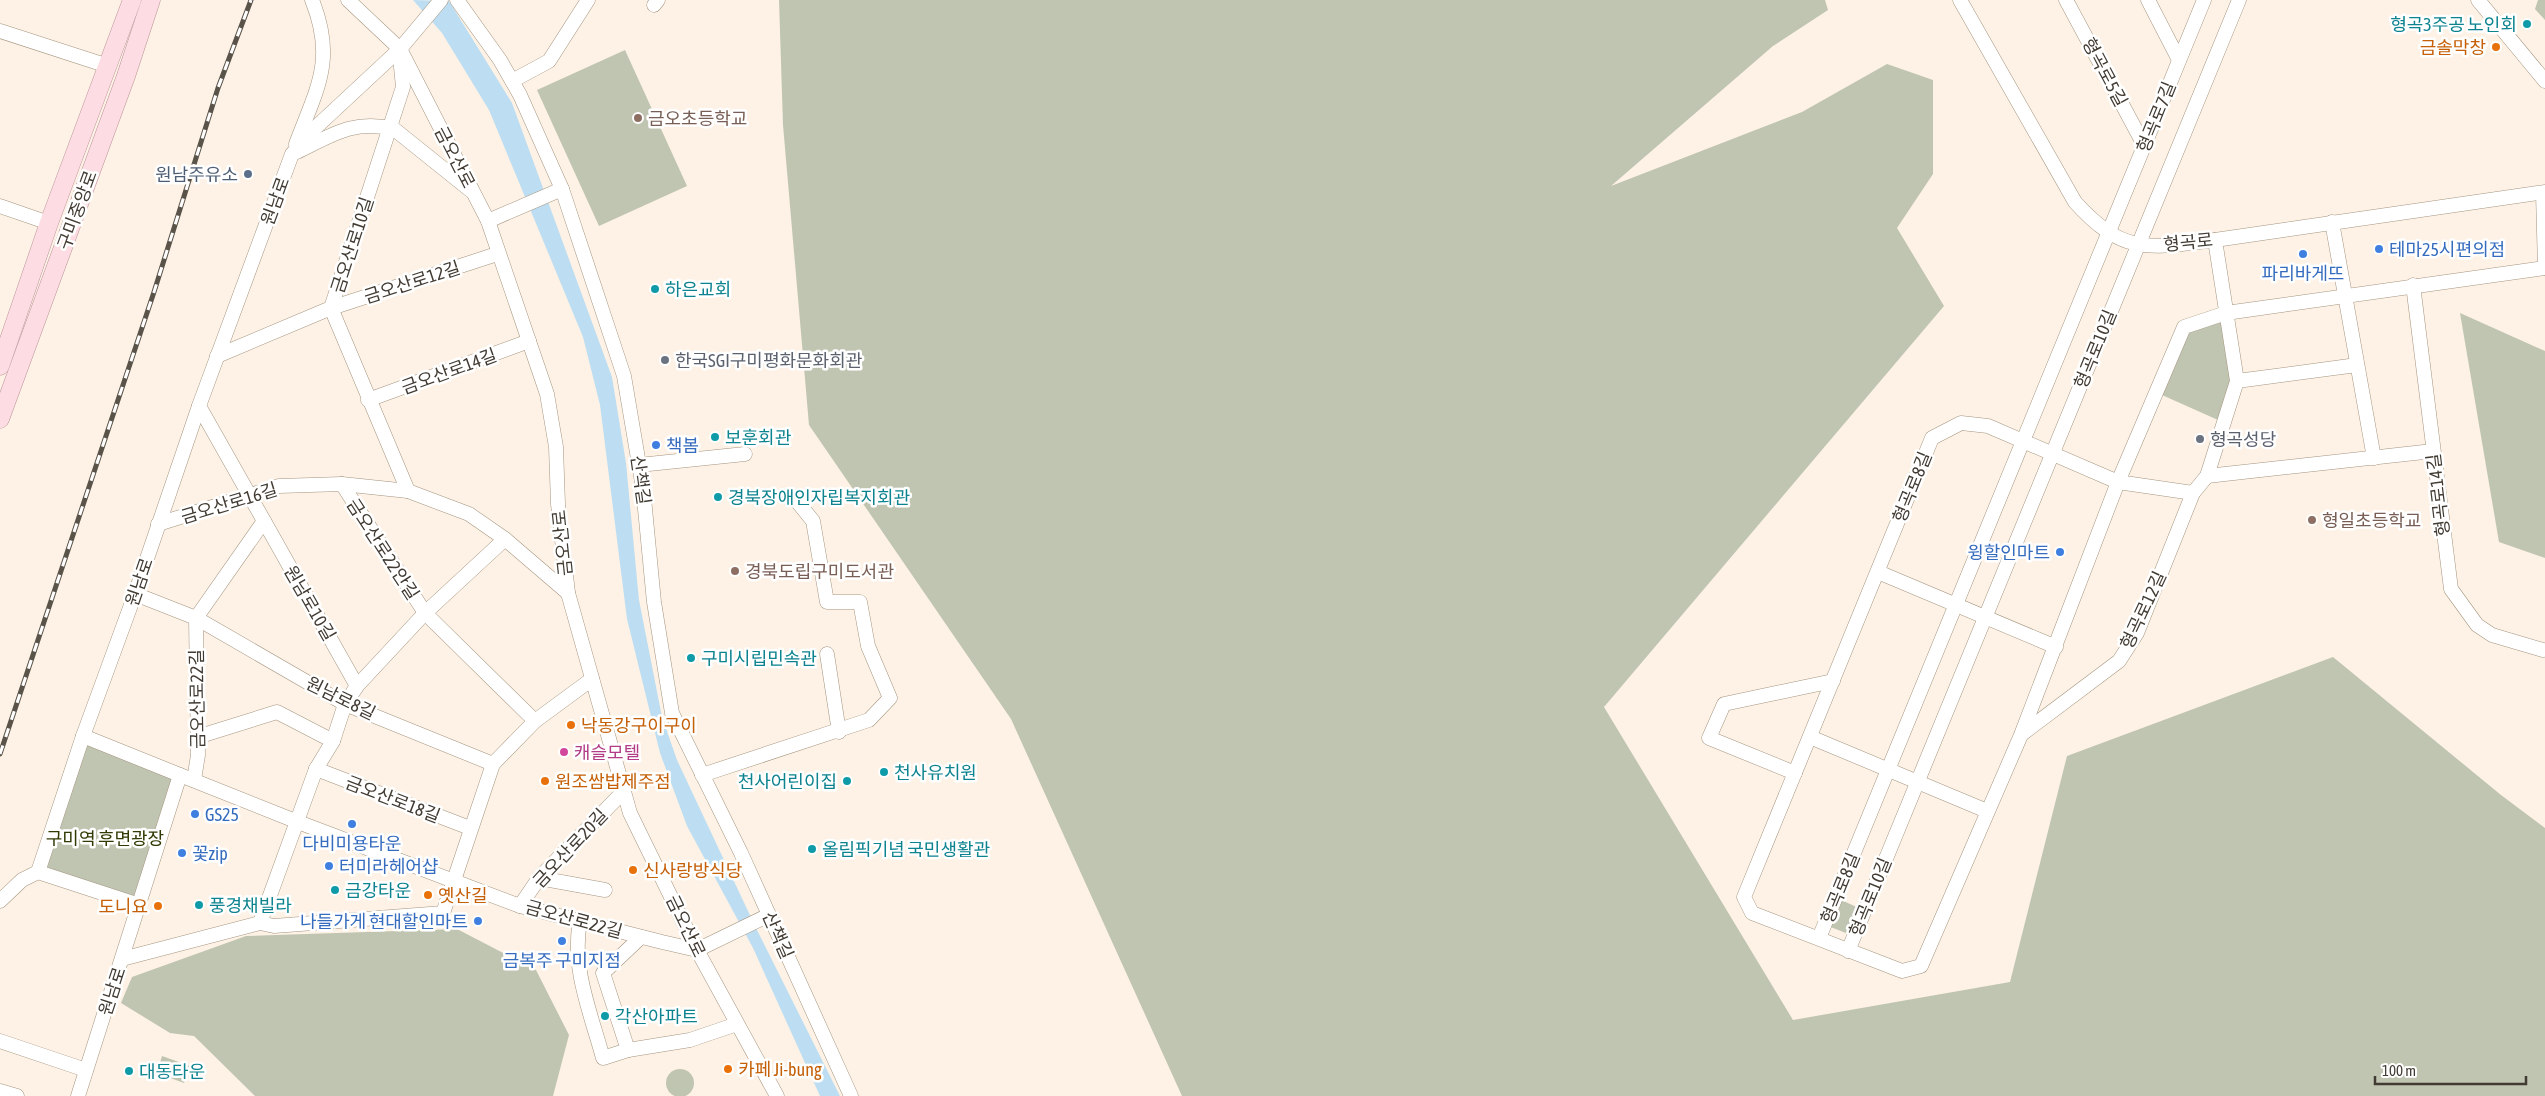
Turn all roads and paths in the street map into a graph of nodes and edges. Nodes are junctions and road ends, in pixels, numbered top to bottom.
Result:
1 (132, 0) edge
2 (151, 0) edge
3 (312, 0) edge
4 (348, 0) edge
5 (441, 0) edge
6 (457, 0) edge
7 (588, 0) edge
8 (1960, 0) edge
9 (2066, 0) edge
10 (2148, 0) edge
11 (2204, 0) edge
12 (2239, 0) edge
13 (2478, 0) edge
14 (0, 31) edge
15 (400, 49) junction
16 (2179, 60) junction
17 (108, 66) junction
18 (512, 81) junction
19 (2545, 81) edge
20 (391, 128) junction
21 (2144, 145) junction
22 (292, 154) junction
23 (562, 189) junction
24 (2544, 192) edge
25 (474, 193) junction
26 (0, 206) edge
27 (488, 221) junction
28 (2332, 222) junction
29 (49, 223) junction
30 (2108, 233) junction
31 (2215, 240) junction
32 (2137, 246) junction
33 (497, 254) junction
34 (2545, 268) edge
35 (2413, 286) junction
36 (2345, 295) junction
37 (331, 308) junction
38 (2226, 313) junction
39 (529, 341) junction
40 (2, 356) edge
41 (217, 356) junction
42 (2358, 365) junction
43 (2237, 381) junction
44 (368, 400) junction
45 (199, 406) junction
46 (0, 418) edge
47 (2024, 440) junction
48 (2433, 451) junction
49 (2053, 453) junction
50 (745, 454) dead end
51 (2374, 458) junction
52 (639, 465) junction
53 (2207, 476) junction
54 (2118, 482) junction
55 (342, 484) junction
56 (408, 491) junction
57 (2193, 493) junction
58 (249, 496) junction
59 (796, 500) dead end
60 (264, 521) junction
61 (158, 524) junction
62 (505, 539) junction
63 (1878, 572) junction
64 (568, 593) junction
65 (135, 594) junction
66 (1956, 604) junction
67 (425, 613) junction
68 (1985, 617) junction
69 (196, 618) junction
70 (2056, 647) junction
71 (2543, 650) dead end
72 (827, 654) dead end
73 (592, 679) junction
74 (1833, 682) junction
75 (357, 686) junction
76 (346, 704) junction
77 (534, 721) junction
78 (839, 732) junction
79 (2021, 735) junction
80 (83, 736) junction
81 (197, 737) junction
82 (1810, 737) junction
83 (333, 741) junction
84 (493, 764) junction
85 (316, 769) junction
86 (1888, 770) junction
87 (1795, 773) junction
88 (180, 775) junction
89 (702, 775) junction
90 (194, 780) junction
91 (1918, 782) junction
92 (623, 792) junction
93 (1987, 811) junction
94 (298, 822) junction
95 (470, 828) junction
96 (38, 872) junction
97 (539, 878) junction
98 (454, 881) junction
99 (604, 890) dead end
100 (0, 902) edge
101 (140, 905) junction
102 (520, 906) junction
103 (769, 915) junction
104 (580, 922) junction
105 (260, 923) junction
106 (641, 937) junction
107 (1819, 938) junction
108 (697, 950) junction
109 (1848, 951) junction
110 (122, 959) junction
111 (738, 1024) junction
112 (0, 1042) edge
113 (628, 1050) junction
114 (86, 1070) junction
115 (0, 1091) edge
116 (17, 1096) edge
117 (78, 1096) edge
118 (777, 1096) edge
119 (851, 1096) edge

1 - 17 main road, 구미중앙로
2 - 46 main road, 구미중앙로
3 - 22 street
4 - 15 street, 금오산로
5 - 15 street, 원남로
6 - 18 street, 산책길
7 - 18 street
8 - 30 street, 형곡로
9 - 21 street, 형곡로5길
10 - 16 street
11 - 16 street, 형곡로7길
12 - 32 street, 형곡로10길
13 - 19 street
14 - 17 street
15 - 20 street, 금오산로10길
15 - 22 street, 원남로
15 - 25 street, 금오산로
16 - 21 street, 형곡로7길
17 - 29 main road, 구미중앙로
18 - 23 street, 산책길
20 - 22 street
20 - 25 street
20 - 37 street, 금오산로10길
21 - 30 street, 형곡로7길
22 - 41 street, 원남로
23 - 27 street
23 - 52 street, 산책길
24 - 28 street, 형곡로
24 - 34 street
25 - 27 street, 금오산로
26 - 29 street
27 - 33 street, 금오산로
28 - 31 street, 형곡로
28 - 36 street
29 - 40 main road, 구미중앙로
30 - 32 street, 형곡로
30 - 47 street, 형곡로8길
31 - 32 street, 형곡로
31 - 38 street, 형곡로12길
32 - 49 street, 형곡로10길
33 - 37 street, 금오산로12길
33 - 39 street, 금오산로
34 - 35 street
35 - 36 street
35 - 48 street, 형곡로14길
36 - 38 street
36 - 42 street
37 - 41 street, 금오산로12길
37 - 44 street, 금오산로10길
38 - 43 street, 형곡로12길
38 - 54 street
39 - 44 street, 금오산로14길
39 - 64 street, 금오산로
41 - 45 street, 원남로
42 - 43 street
42 - 51 street
43 - 53 street, 형곡로12길
44 - 56 street, 금오산로10길
45 - 58 street
45 - 61 street, 원남로
47 - 49 street
47 - 63 street, 형곡로8길
47 - 66 street, 형곡로8길
48 - 51 street
48 - 71 street, 형곡로14길
49 - 54 street
49 - 68 street, 형곡로10길
50 - 52 street
51 - 53 street
52 - 89 street, 산책길
53 - 57 street, 형곡로12길
54 - 57 street
54 - 70 street, 형곡로10길
55 - 56 street, 금오산로16길
55 - 58 street, 금오산로16길
55 - 67 street, 금오산로22안길
56 - 62 street, 금오산로16길
57 - 79 street, 형곡로12길
58 - 60 street
58 - 61 street, 금오산로16길
59 - 78 street
60 - 69 street
60 - 75 street, 원남로10길
61 - 65 street, 원남로
62 - 64 street, 금오산로16길
62 - 67 street, 금오산로22안길
63 - 66 street
63 - 74 street, 형곡로8길
64 - 73 street, 금오산로
65 - 69 street, 원남로8길
65 - 80 street, 원남로
66 - 68 street
66 - 86 street, 형곡로8길
67 - 75 street, 금오산로22안길
67 - 77 street
68 - 70 street
68 - 91 street, 형곡로10길
69 - 76 street, 원남로8길
69 - 81 street, 금오산로22길
70 - 79 street, 형곡로10길
72 - 78 street
73 - 77 street
73 - 92 street, 금오산로
74 - 82 street, 형곡로8길
74 - 87 street
75 - 76 street, 금오산로22안길
76 - 83 street, 금오산로22안길
76 - 84 street, 원남로8길
77 - 84 street
78 - 89 street
79 - 93 street, 형곡로10길
80 - 88 street
80 - 96 street, 원남로
81 - 83 street
81 - 90 street, 금오산로22길
82 - 86 street
82 - 87 street, 형곡로8길
83 - 85 street, 금오산로22안길
84 - 95 street
85 - 94 street, 금오산로22안길
85 - 95 street, 금오산로18길
86 - 91 street
86 - 107 street, 형곡로8길
87 - 107 street, 형곡로8길
88 - 90 street, 금오산로22길
88 - 101 street, 원남로
89 - 103 street, 산책길
90 - 94 street, 금오산로22길
91 - 93 street
91 - 109 street, 형곡로10길
92 - 97 street, 금오산로20길
92 - 108 street, 금오산로
93 - 109 street, 형곡로10길
94 - 98 street, 금오산로22길
94 - 105 street
95 - 98 street
96 - 100 street
96 - 101 street
97 - 99 street
97 - 102 street, 금오산로20길
98 - 102 street, 금오산로22길
98 - 105 street
101 - 110 street, 원남로
102 - 104 street, 금오산로22길
103 - 108 street
103 - 119 street, 산책길
104 - 106 street, 금오산로22길
104 - 113 street
105 - 110 street
106 - 108 street, 금오산로22길
106 - 113 street
107 - 109 street
108 - 111 street, 금오산로
110 - 114 street, 원남로
111 - 113 street
111 - 118 street, 금오산로
112 - 114 street
114 - 117 street, 원남로
115 - 116 street

